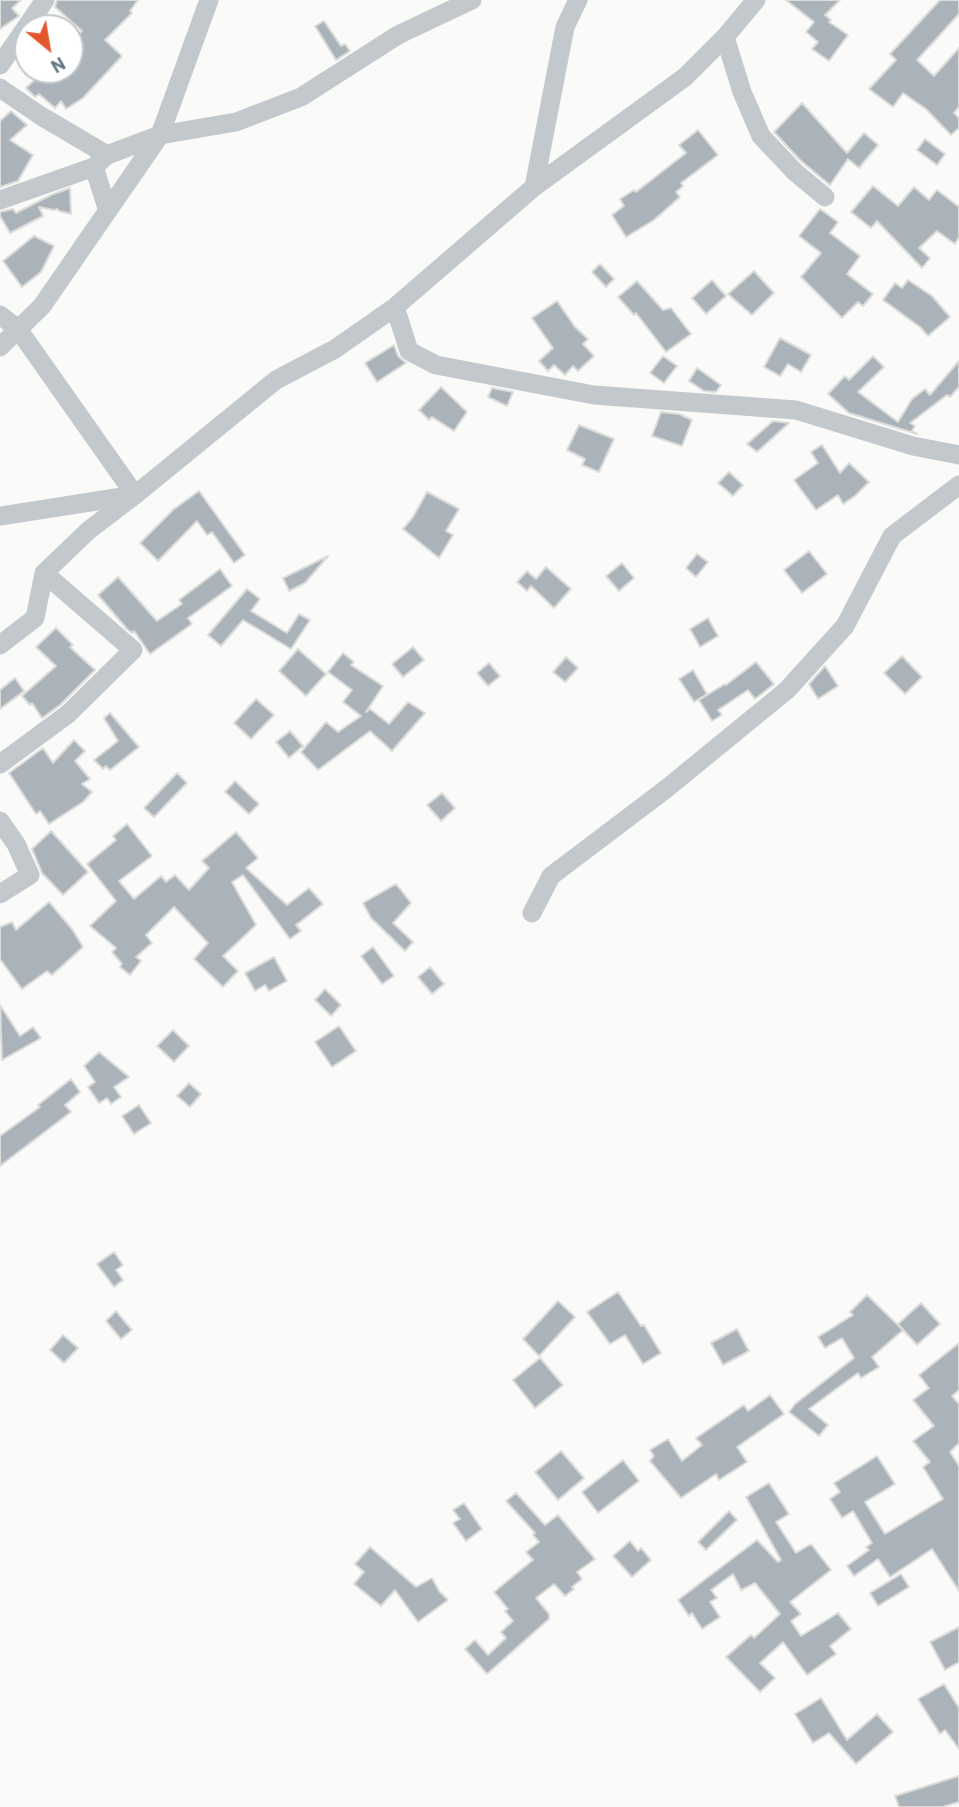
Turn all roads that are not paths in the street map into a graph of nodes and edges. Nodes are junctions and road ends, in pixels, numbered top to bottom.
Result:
1 (44, 0) edge
2 (209, 0) edge
3 (472, 0) edge
4 (578, 0) edge
5 (756, 0) edge
6 (724, 37) junction
7 (0, 65) edge
8 (0, 89) edge
9 (160, 135) junction
10 (100, 161) junction
11 (534, 187) junction
12 (825, 197) dead end
13 (0, 200) edge
14 (108, 211) junction
15 (396, 307) junction
16 (0, 315) edge
17 (18, 329) junction
18 (0, 347) edge
19 (959, 455) edge
20 (959, 485) edge
21 (135, 495) junction
22 (0, 516) edge
23 (44, 573) junction
24 (0, 645) edge
25 (0, 764) edge
26 (0, 821) edge
27 (0, 894) edge
28 (532, 914) dead end

1 - 7 street
2 - 9 street
3 - 9 street
4 - 11 street
5 - 6 street
6 - 11 street
6 - 12 street
8 - 10 street
9 - 10 street
9 - 14 street
10 - 13 street
10 - 14 street
11 - 15 street
14 - 17 street
15 - 19 street
15 - 21 street
16 - 17 street
17 - 18 street
17 - 21 street
20 - 28 street
21 - 22 street
21 - 23 street
23 - 24 street
23 - 25 street
26 - 27 street

